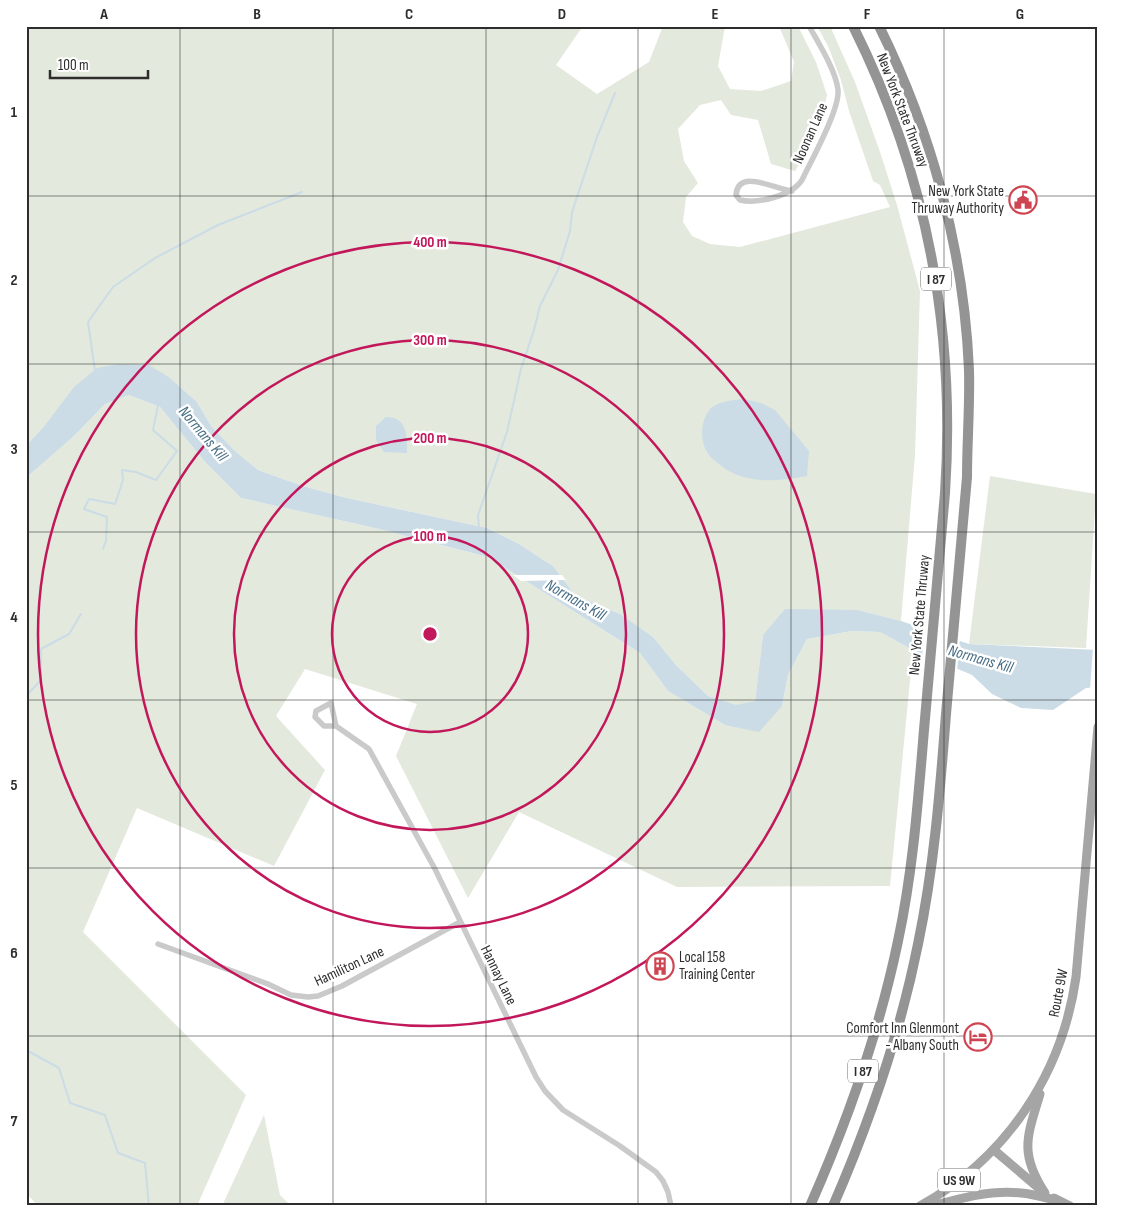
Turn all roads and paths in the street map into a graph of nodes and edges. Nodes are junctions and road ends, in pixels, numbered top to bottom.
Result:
1 (809, 26) edge
2 (853, 26) edge
3 (878, 26) edge
4 (886, 26) edge
5 (909, 94) junction
6 (792, 191) junction
7 (336, 726) junction
8 (1097, 732) edge
9 (460, 922) junction
10 (158, 944) dead end
11 (1044, 1080) junction
12 (994, 1150) junction
13 (1045, 1193) junction
14 (1059, 1201) junction
15 (671, 1206) edge
16 (810, 1206) edge
17 (832, 1206) edge
18 (920, 1206) edge
19 (932, 1206) edge
20 (1070, 1206) edge

1 - 6 street, Noonan Lane
2 - 16 highway, New York State Thruway / I 87
3 - 5 highway, New York State Thruway / I 87
4 - 5 highway
5 - 17 highway, New York State Thruway / I 87
6 - 6 street
7 - 7 street, Hannay Lane
7 - 9 street, Hannay Lane
8 - 11 main road, Route 9W / US 9W
9 - 10 street, Hamiliton Lane
9 - 15 street, Hannay Lane
11 - 12 main road, Route 9W / US 9W
11 - 13 main road
12 - 13 main road
12 - 18 main road, Route 9W / US 9W
13 - 14 main road
14 - 19 main road
14 - 20 main road

